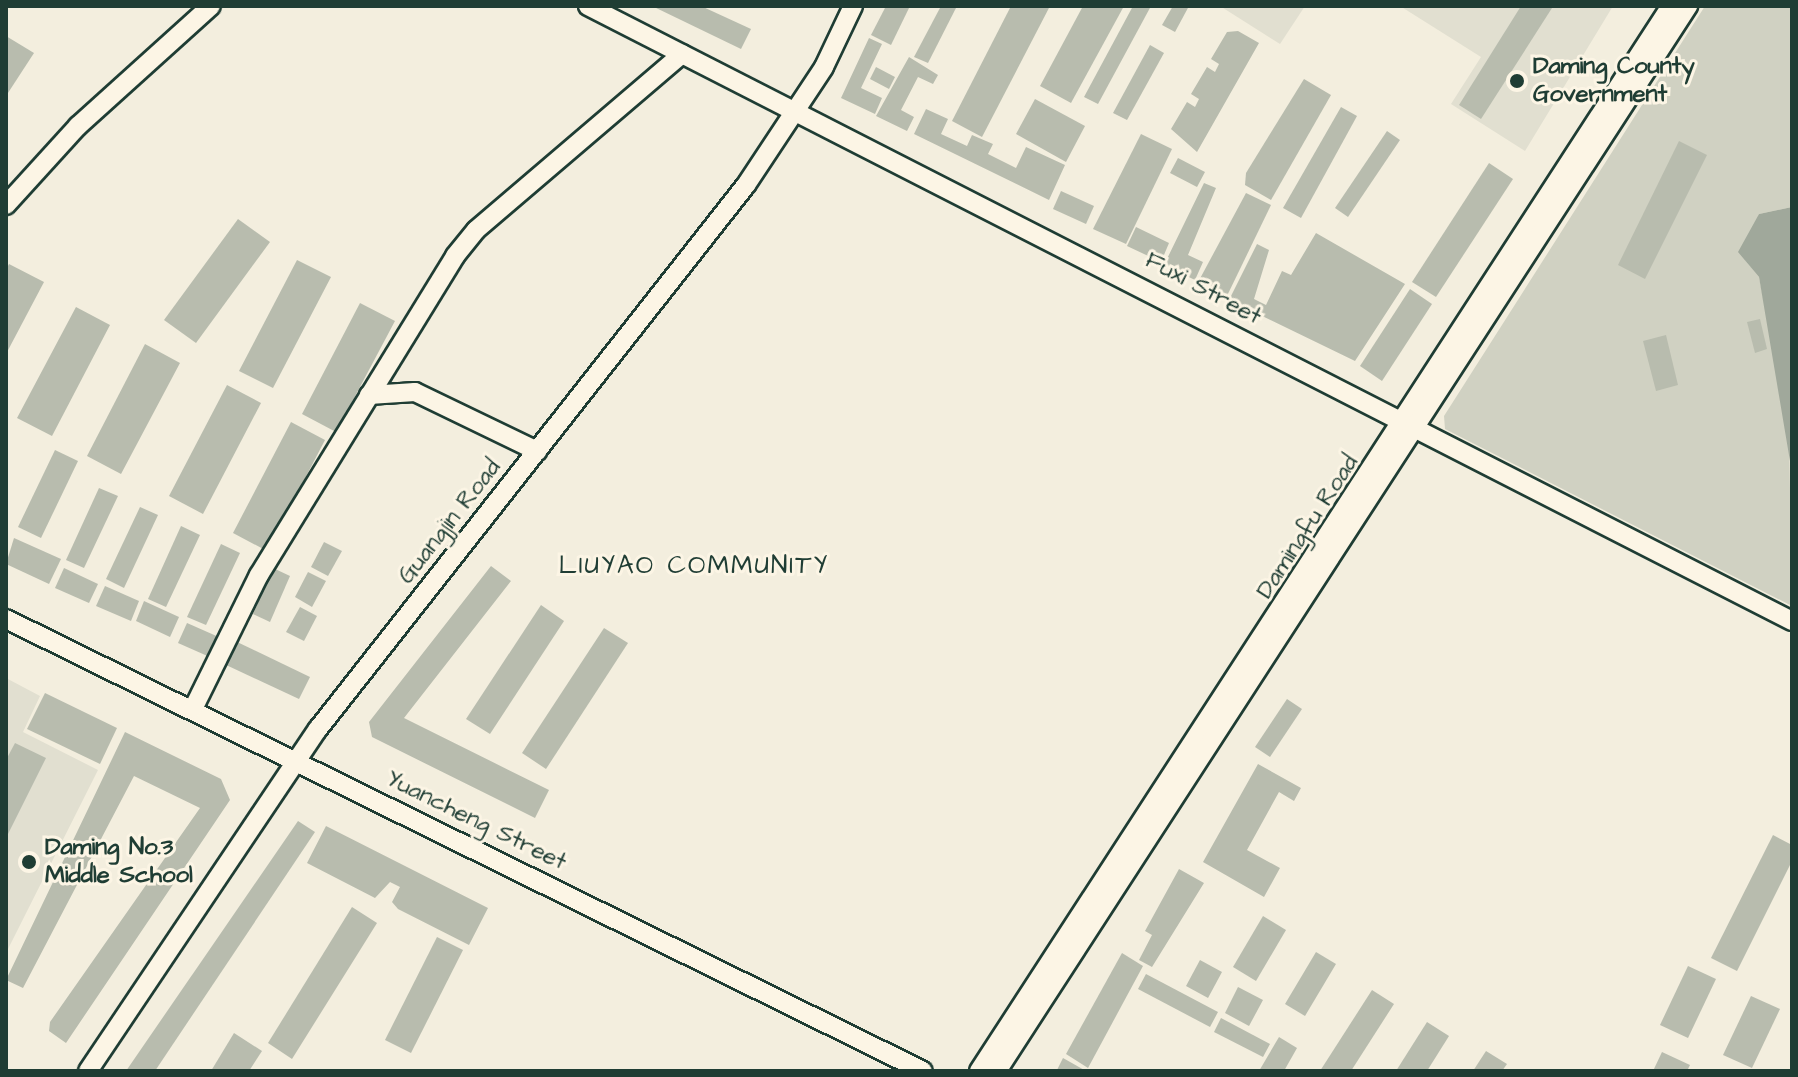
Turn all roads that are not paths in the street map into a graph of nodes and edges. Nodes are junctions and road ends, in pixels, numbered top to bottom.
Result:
1 (211, 6) edge
2 (588, 6) edge
3 (853, 6) edge
4 (1671, 6) edge
5 (1688, 6) edge
6 (682, 54) junction
7 (797, 111) junction
8 (6, 205) edge
9 (369, 395) junction
10 (1412, 426) junction
11 (537, 451) junction
12 (6, 619) edge
13 (1792, 621) edge
14 (193, 709) junction
15 (297, 760) junction
16 (88, 1071) edge
17 (923, 1071) edge
18 (979, 1071) edge
19 (997, 1071) edge

1 - 8 street
2 - 6 street, Fuxi Street
3 - 7 street, Guangjin Road
4 - 10 street, Damingfu Road
5 - 10 street, Damingfu Road
6 - 7 street, Fuxi Street
6 - 9 street
7 - 10 street, Fuxi Street
7 - 11 street, Guangjin Road
9 - 11 street
9 - 14 street
10 - 13 street, Fuxi Street
10 - 18 street, Damingfu Road
10 - 19 street, Damingfu Road
11 - 15 street, Guangjin Road
12 - 14 street, Yuancheng Street
14 - 15 street, Yuancheng Street
15 - 16 street, Guangjin Road
15 - 17 street, Yuancheng Street

